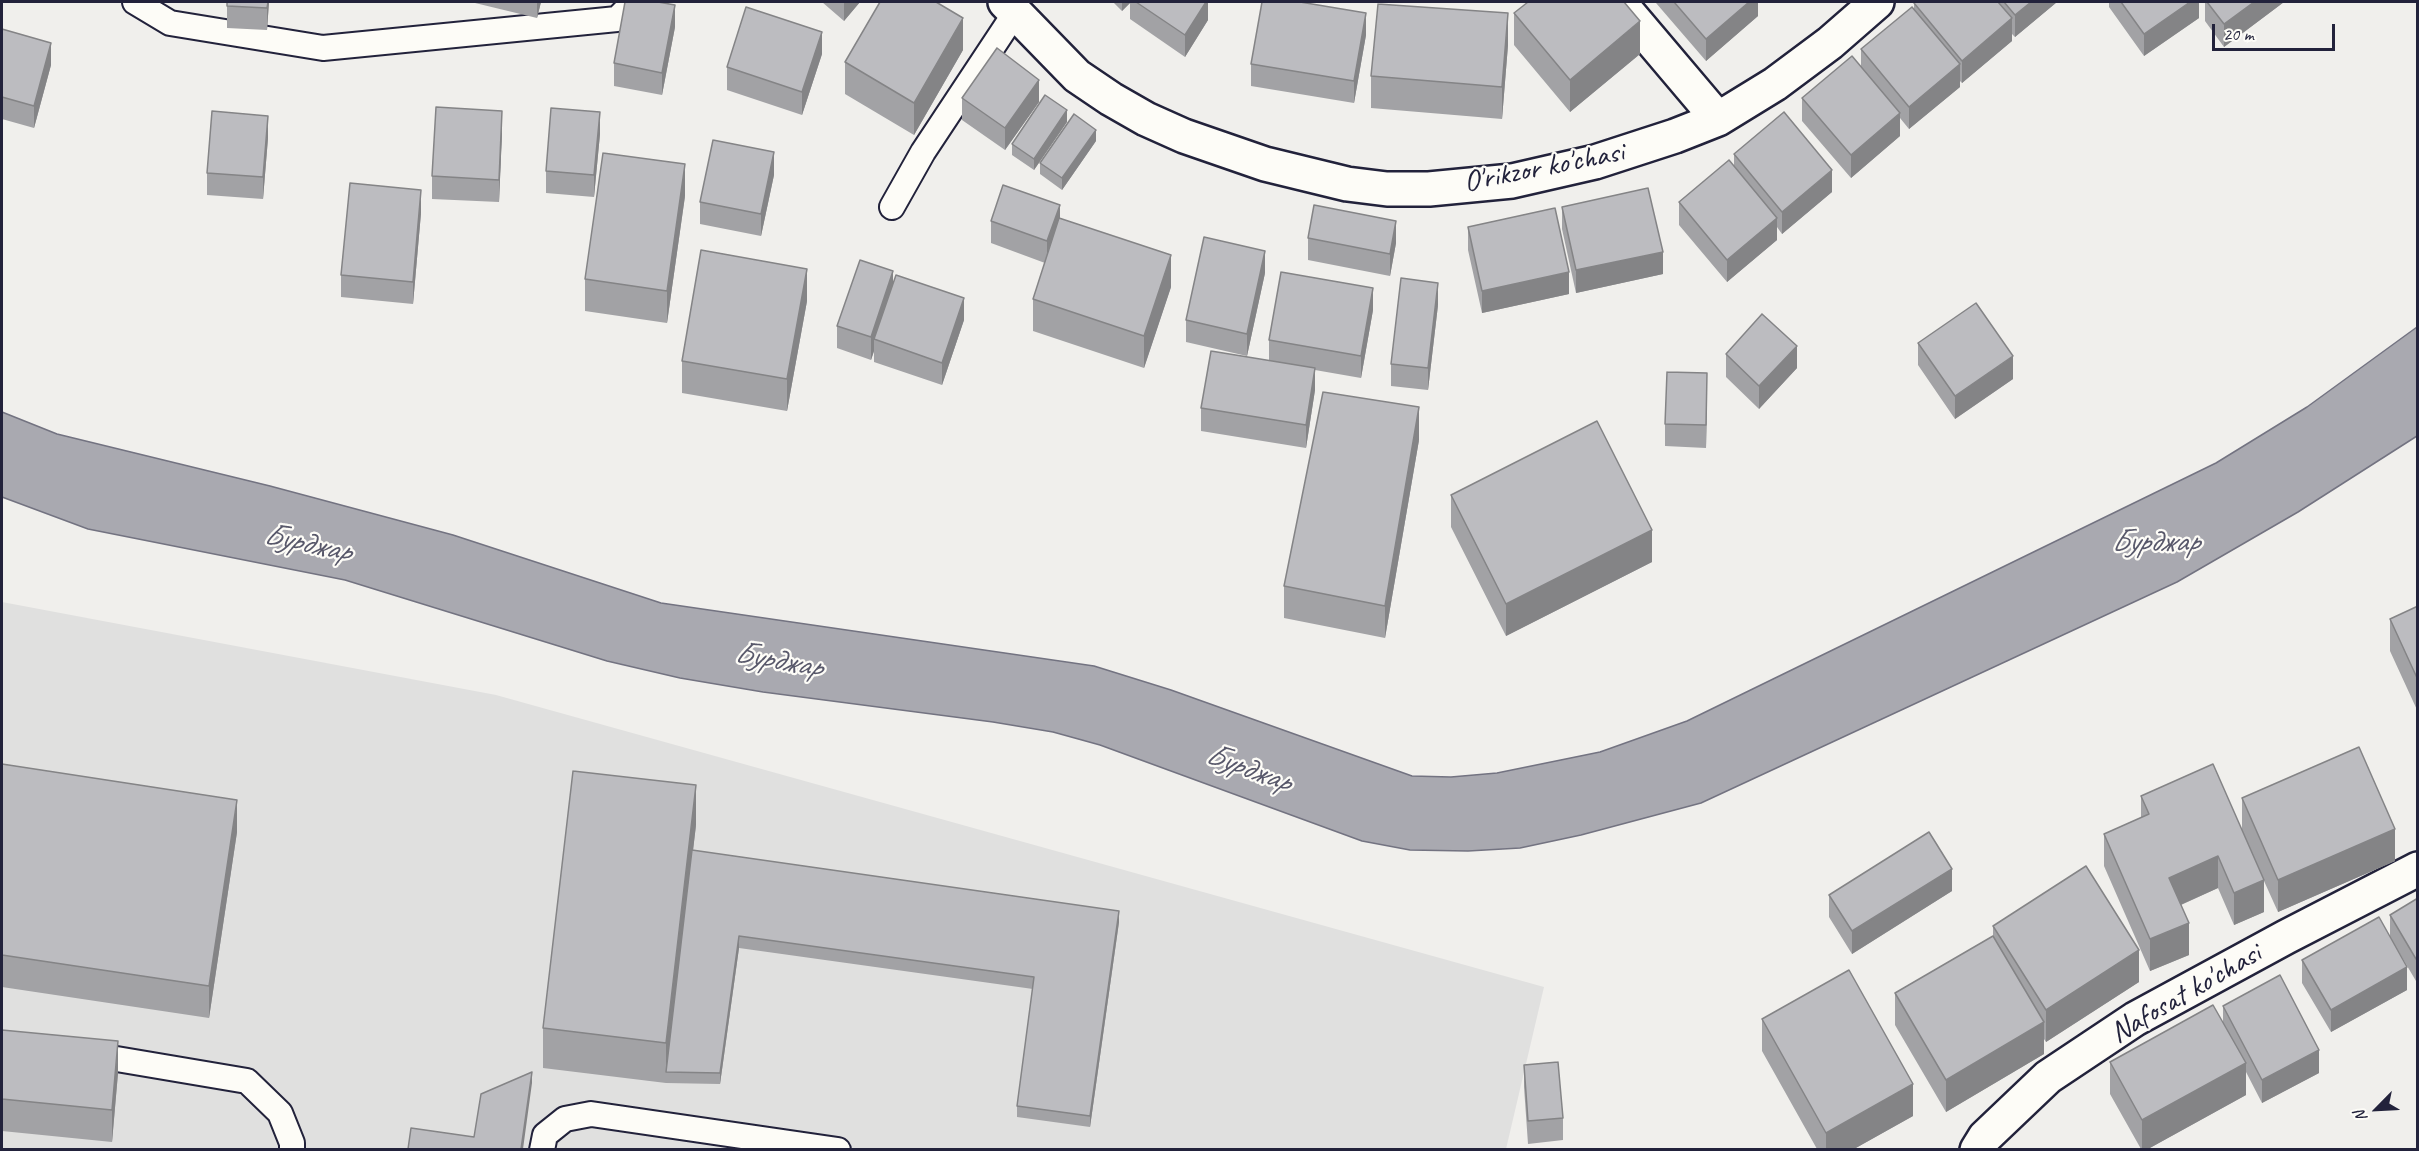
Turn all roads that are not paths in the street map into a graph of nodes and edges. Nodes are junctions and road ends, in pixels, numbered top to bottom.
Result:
1 (135, 2) edge
2 (634, 2) edge
3 (1618, 2) edge
4 (1876, 2) edge
5 (1010, 7) edge
6 (1718, 119) junction
7 (892, 207) dead end
8 (2418, 869) edge
9 (60, 1049) edge
10 (292, 1149) edge
11 (542, 1149) edge
12 (838, 1149) edge
13 (1977, 1149) edge

1 - 2 lane
3 - 6 street
4 - 6 street, O'rikzor ko'chasi
5 - 6 street, O'rikzor ko'chasi
5 - 7 lane
8 - 13 street, Nafosat ko'chasi
9 - 10 lane
11 - 12 lane

